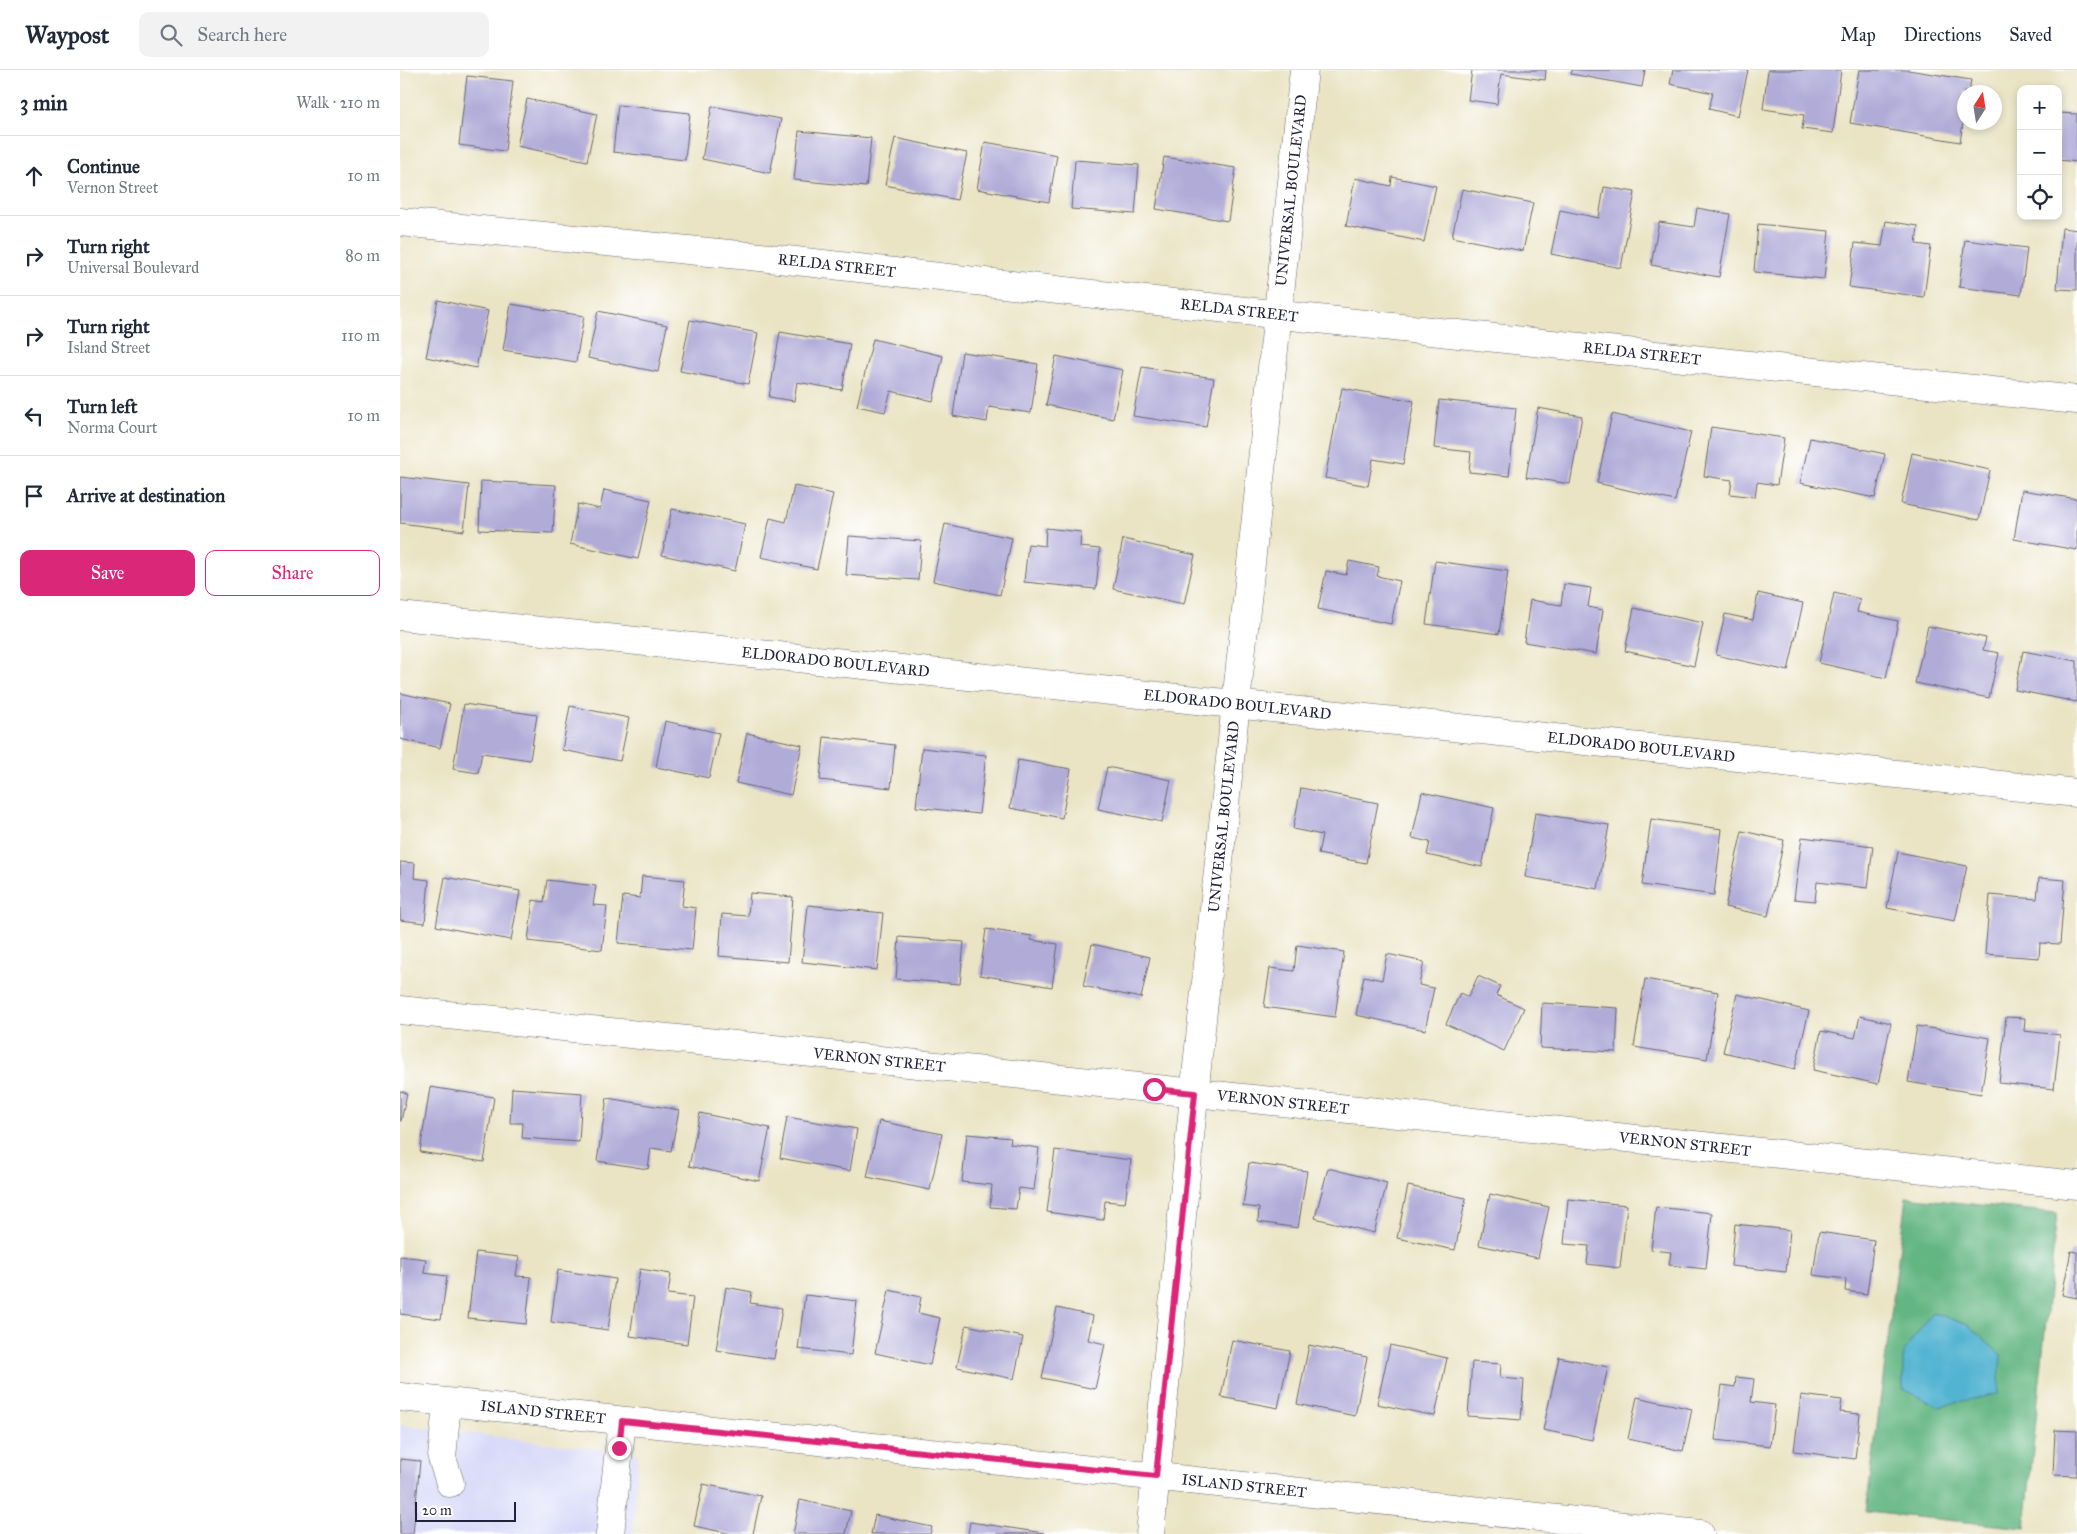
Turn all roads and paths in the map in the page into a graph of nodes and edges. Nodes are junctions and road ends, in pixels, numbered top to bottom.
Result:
1 (1304, 70) edge
2 (400, 222) edge
3 (1278, 315) junction
4 (2077, 400) edge
5 (400, 616) edge
6 (1237, 703) junction
7 (2077, 793) edge
8 (400, 1010) edge
9 (1195, 1093) junction
10 (2077, 1185) edge
11 (400, 1397) edge
12 (447, 1402) junction
13 (622, 1421) junction
14 (1156, 1476) junction
15 (450, 1483) dead end
16 (610, 1534) edge
17 (1150, 1534) edge
18 (1700, 1534) edge

1 - 3 street, UNIVERSAL BOULEVARD
2 - 3 street, RELDA STREET
3 - 4 street, RELDA STREET
3 - 6 street, UNIVERSAL BOULEVARD
5 - 6 street, ELDORADO BOULEVARD
6 - 7 street, ELDORADO BOULEVARD
6 - 9 street, UNIVERSAL BOULEVARD
8 - 9 street, VERNON STREET
9 - 10 street, VERNON STREET
9 - 14 street, UNIVERSAL BOULEVARD
11 - 12 street, ISLAND STREET
12 - 13 street, ISLAND STREET
12 - 15 street
13 - 14 street, ISLAND STREET
13 - 16 street
14 - 17 street, UNIVERSAL BOULEVARD
14 - 18 street, ISLAND STREET

